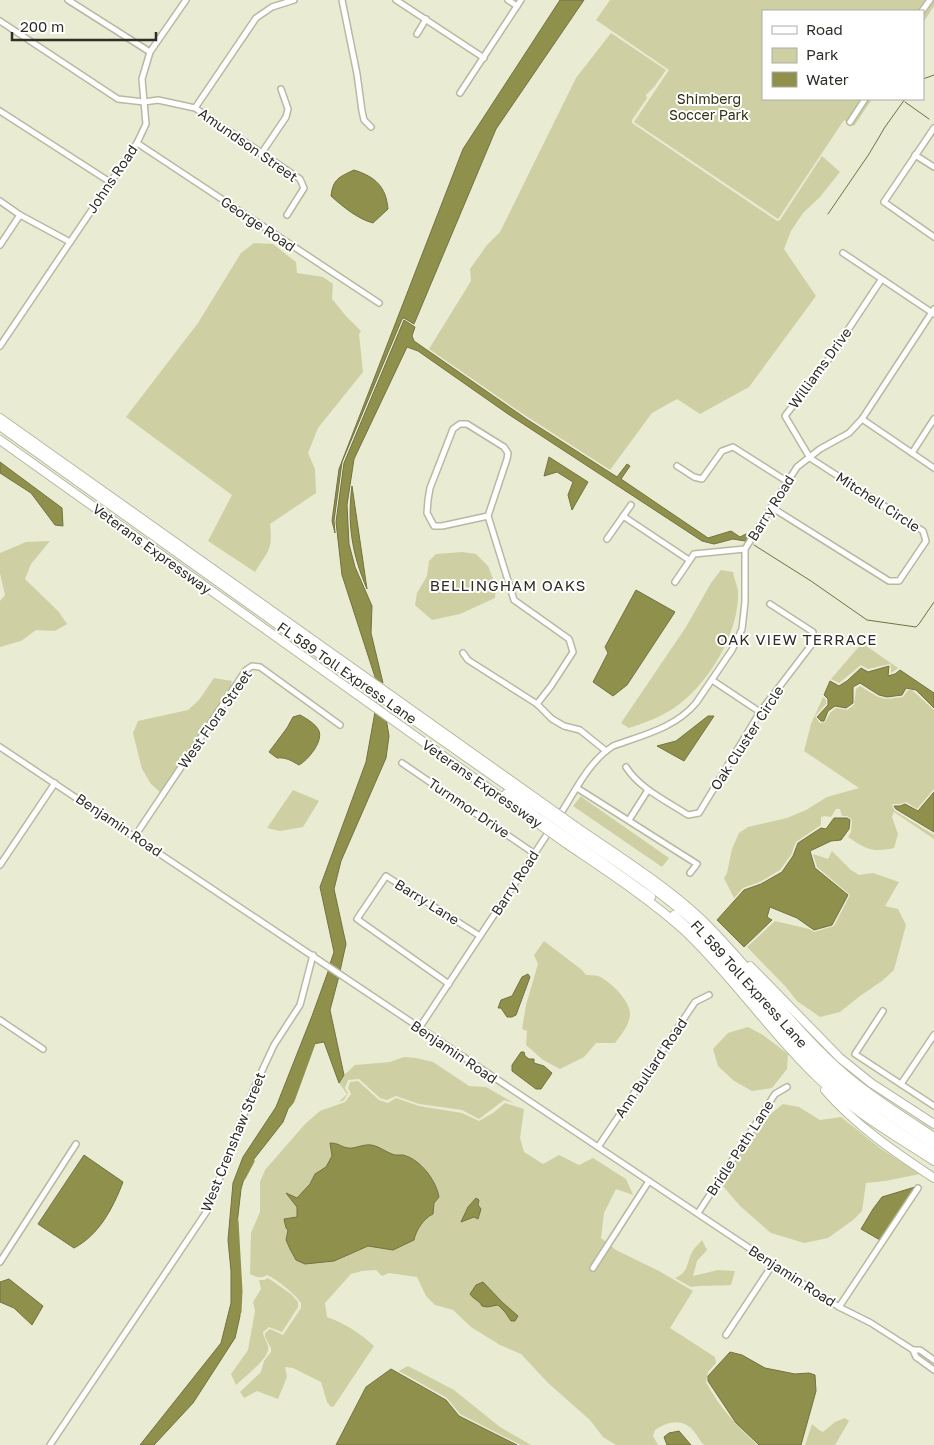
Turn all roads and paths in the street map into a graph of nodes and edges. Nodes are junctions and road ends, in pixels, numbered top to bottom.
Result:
1 (68, 0) edge
2 (186, 0) edge
3 (269, 0) edge
4 (294, 0) edge
5 (342, 0) edge
6 (396, 0) edge
7 (508, 0) edge
8 (521, 0) edge
9 (517, 6) junction
10 (272, 7) junction
11 (426, 19) junction
12 (0, 21) edge
13 (417, 34) dead end
14 (150, 52) junction
15 (484, 58) junction
16 (281, 89) dead end
17 (460, 93) dead end
18 (864, 100) edge
19 (144, 102) junction
20 (195, 108) junction
21 (0, 111) edge
22 (850, 122) dead end
23 (371, 127) dead end
24 (934, 128) edge
25 (137, 144) junction
26 (261, 154) junction
27 (915, 155) junction
28 (934, 167) edge
29 (110, 182) junction
30 (0, 202) edge
31 (20, 214) junction
32 (287, 215) dead end
33 (934, 238) edge
34 (70, 242) junction
35 (0, 245) edge
36 (843, 252) dead end
37 (881, 280) junction
38 (379, 303) dead end
39 (933, 312) edge
40 (0, 346) edge
41 (0, 418) edge
42 (862, 419) junction
43 (934, 419) edge
44 (0, 426) edge
45 (0, 440) edge
46 (912, 453) junction
47 (810, 458) junction
48 (677, 466) dead end
49 (934, 468) edge
50 (788, 482) junction
51 (631, 504) dead end
52 (771, 507) junction
53 (488, 516) junction
54 (623, 516) junction
55 (607, 539) dead end
56 (745, 549) junction
57 (689, 560) junction
58 (675, 582) dead end
59 (770, 604) dead end
60 (463, 653) dead end
61 (363, 680) junction
62 (712, 680) junction
63 (537, 704) junction
64 (760, 712) junction
65 (340, 725) dead end
66 (0, 747) edge
67 (606, 751) junction
68 (402, 763) dead end
69 (626, 767) dead end
70 (55, 783) junction
71 (577, 788) junction
72 (648, 790) junction
73 (538, 812) junction
74 (629, 820) junction
75 (570, 834) junction
76 (135, 836) junction
77 (535, 854) junction
78 (0, 865) edge
79 (690, 873) dead end
80 (480, 936) junction
81 (729, 948) junction
82 (313, 955) junction
83 (449, 984) junction
84 (709, 995) dead end
85 (883, 1011) dead end
86 (0, 1020) edge
87 (420, 1027) junction
88 (934, 1035) edge
89 (43, 1049) dead end
90 (817, 1078) junction
91 (901, 1084) junction
92 (786, 1087) dead end
93 (934, 1106) edge
94 (934, 1124) edge
95 (934, 1137) edge
96 (76, 1144) dead end
97 (934, 1145) edge
98 (598, 1147) junction
99 (934, 1154) edge
100 (934, 1161) edge
101 (934, 1178) edge
102 (649, 1181) junction
103 (918, 1188) dead end
104 (698, 1213) junction
105 (0, 1262) edge
106 (773, 1264) junction
107 (593, 1268) dead end
108 (839, 1307) junction
109 (726, 1335) dead end
110 (913, 1350) junction
111 (934, 1360) edge
112 (934, 1370) edge
113 (50, 1445) edge

1 - 14 street
2 - 14 street, Johns Road
3 - 10 street
4 - 10 street
5 - 23 street
6 - 11 street
7 - 9 street
8 - 9 street
9 - 15 street
10 - 20 street
11 - 13 street
11 - 15 street
12 - 19 street, Amundson Street
14 - 19 street, Johns Road
15 - 17 street
16 - 26 street
18 - 22 street
19 - 20 street, Amundson Street
19 - 25 street, Johns Road
20 - 26 street, Amundson Street
21 - 29 street
24 - 27 street
25 - 29 street, Johns Road
25 - 38 street, George Road
26 - 32 street, Amundson Street
27 - 28 street
27 - 33 street
29 - 34 street, Johns Road
30 - 31 street
31 - 34 street
31 - 35 street
34 - 40 street, Johns Road
36 - 37 street
37 - 39 street
37 - 47 street, Williams Drive
39 - 42 street, Barry Road
41 - 61 highway, Veterans Expressway
42 - 46 street
42 - 47 street, Barry Road
43 - 46 street
44 - 61 highway, FL 589 Toll Express Lane
45 - 73 highway, Veterans Expressway
46 - 49 street
47 - 50 street, Barry Road
47 - 52 street, Mitchell Circle
48 - 50 street
50 - 52 street, Barry Road
51 - 54 street
52 - 56 street, Barry Road
53 - 53 street
53 - 63 street
54 - 55 street
54 - 57 street
56 - 57 street
56 - 62 street, Barry Road
57 - 58 street
59 - 64 street, Oak Cluster Circle
60 - 63 street
61 - 73 highway, Veterans Expressway
62 - 64 street
62 - 67 street, Barry Road
63 - 67 street
64 - 72 street, Oak Cluster Circle
65 - 76 street, West Flora Street
66 - 70 street, Benjamin Road
67 - 71 street, Barry Road
68 - 77 street, Turnmor Drive
69 - 72 street, Oak Cluster Circle
70 - 76 street, Benjamin Road
70 - 78 street
71 - 74 street
71 - 77 street, Barry Road
72 - 74 street
73 - 75 highway, Veterans Expressway, bridge
73 - 75 highway, Veterans Expressway, bridge
74 - 79 street
75 - 81 highway, Veterans Expressway
75 - 90 highway, Veterans Expressway
75 - 97 highway, FL 589 Toll Express Lane
75 - 99 highway, FL 589 Toll Express Lane
76 - 82 street, Benjamin Road
77 - 80 street, Barry Road
80 - 83 street, Barry Road
80 - 83 street, Barry Lane
81 - 94 highway
81 - 95 highway, Veterans Expressway
82 - 87 street, Benjamin Road
82 - 113 street, West Crenshaw Street
83 - 87 street, Barry Road
84 - 98 street, Ann Bullard Road
85 - 91 street
86 - 89 street
87 - 98 street, Benjamin Road
88 - 91 street
90 - 100 highway, Veterans Expressway
90 - 101 highway
91 - 93 street
92 - 104 street, Bridle Path Lane
96 - 105 street
98 - 102 street, Benjamin Road
102 - 104 street, Benjamin Road
102 - 107 street
103 - 108 street
104 - 106 street, Benjamin Road
106 - 108 street, Benjamin Road
106 - 109 street
108 - 110 street, Benjamin Road
110 - 111 street, Benjamin Road
110 - 112 street, Benjamin Road

